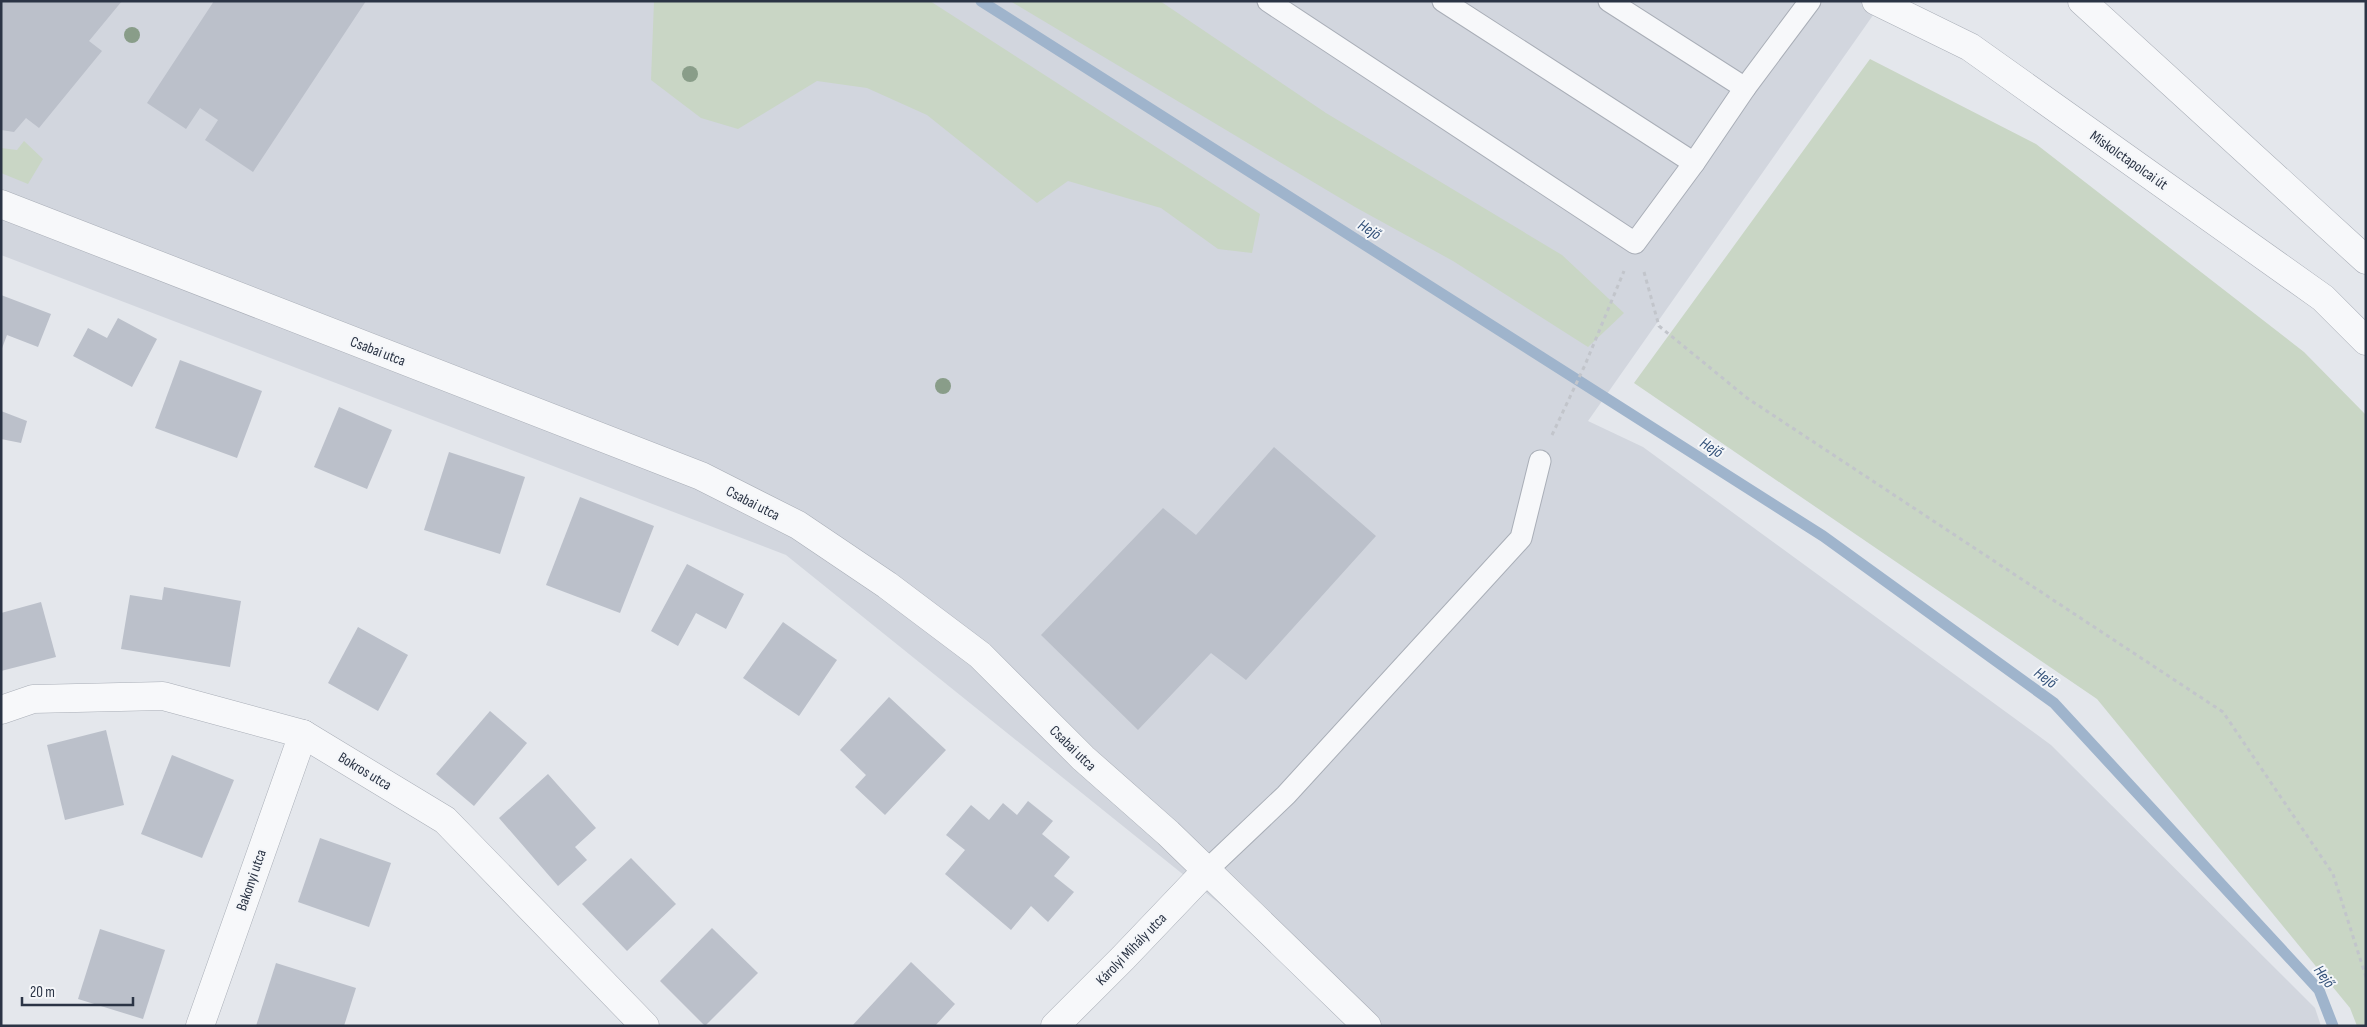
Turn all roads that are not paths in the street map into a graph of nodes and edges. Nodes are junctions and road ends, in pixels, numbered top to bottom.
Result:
1 (1268, 1) edge
2 (1443, 1) edge
3 (1609, 1) edge
4 (1810, 1) edge
5 (1876, 1) edge
6 (2082, 1) edge
7 (1746, 88) junction
8 (1694, 163) junction
9 (1, 204) edge
10 (2366, 260) edge
11 (2366, 341) edge
12 (1540, 461) road end
13 (1, 710) edge
14 (303, 734) junction
15 (1206, 871) junction
16 (200, 1026) edge
17 (645, 1026) edge
18 (1054, 1026) edge
19 (1367, 1026) edge

1 - 8 lane
2 - 8 lane
3 - 7 lane
4 - 7 lane
5 - 11 street, Miskolctapolcai út
6 - 10 street
7 - 8 lane
9 - 15 street, Csabai utca
12 - 15 lane
13 - 14 street, Bokros utca
14 - 16 street, Bakonyi utca
14 - 17 street, Bokros utca
15 - 18 street, Károlyi Mihály utca
15 - 19 street, Csabai utca

